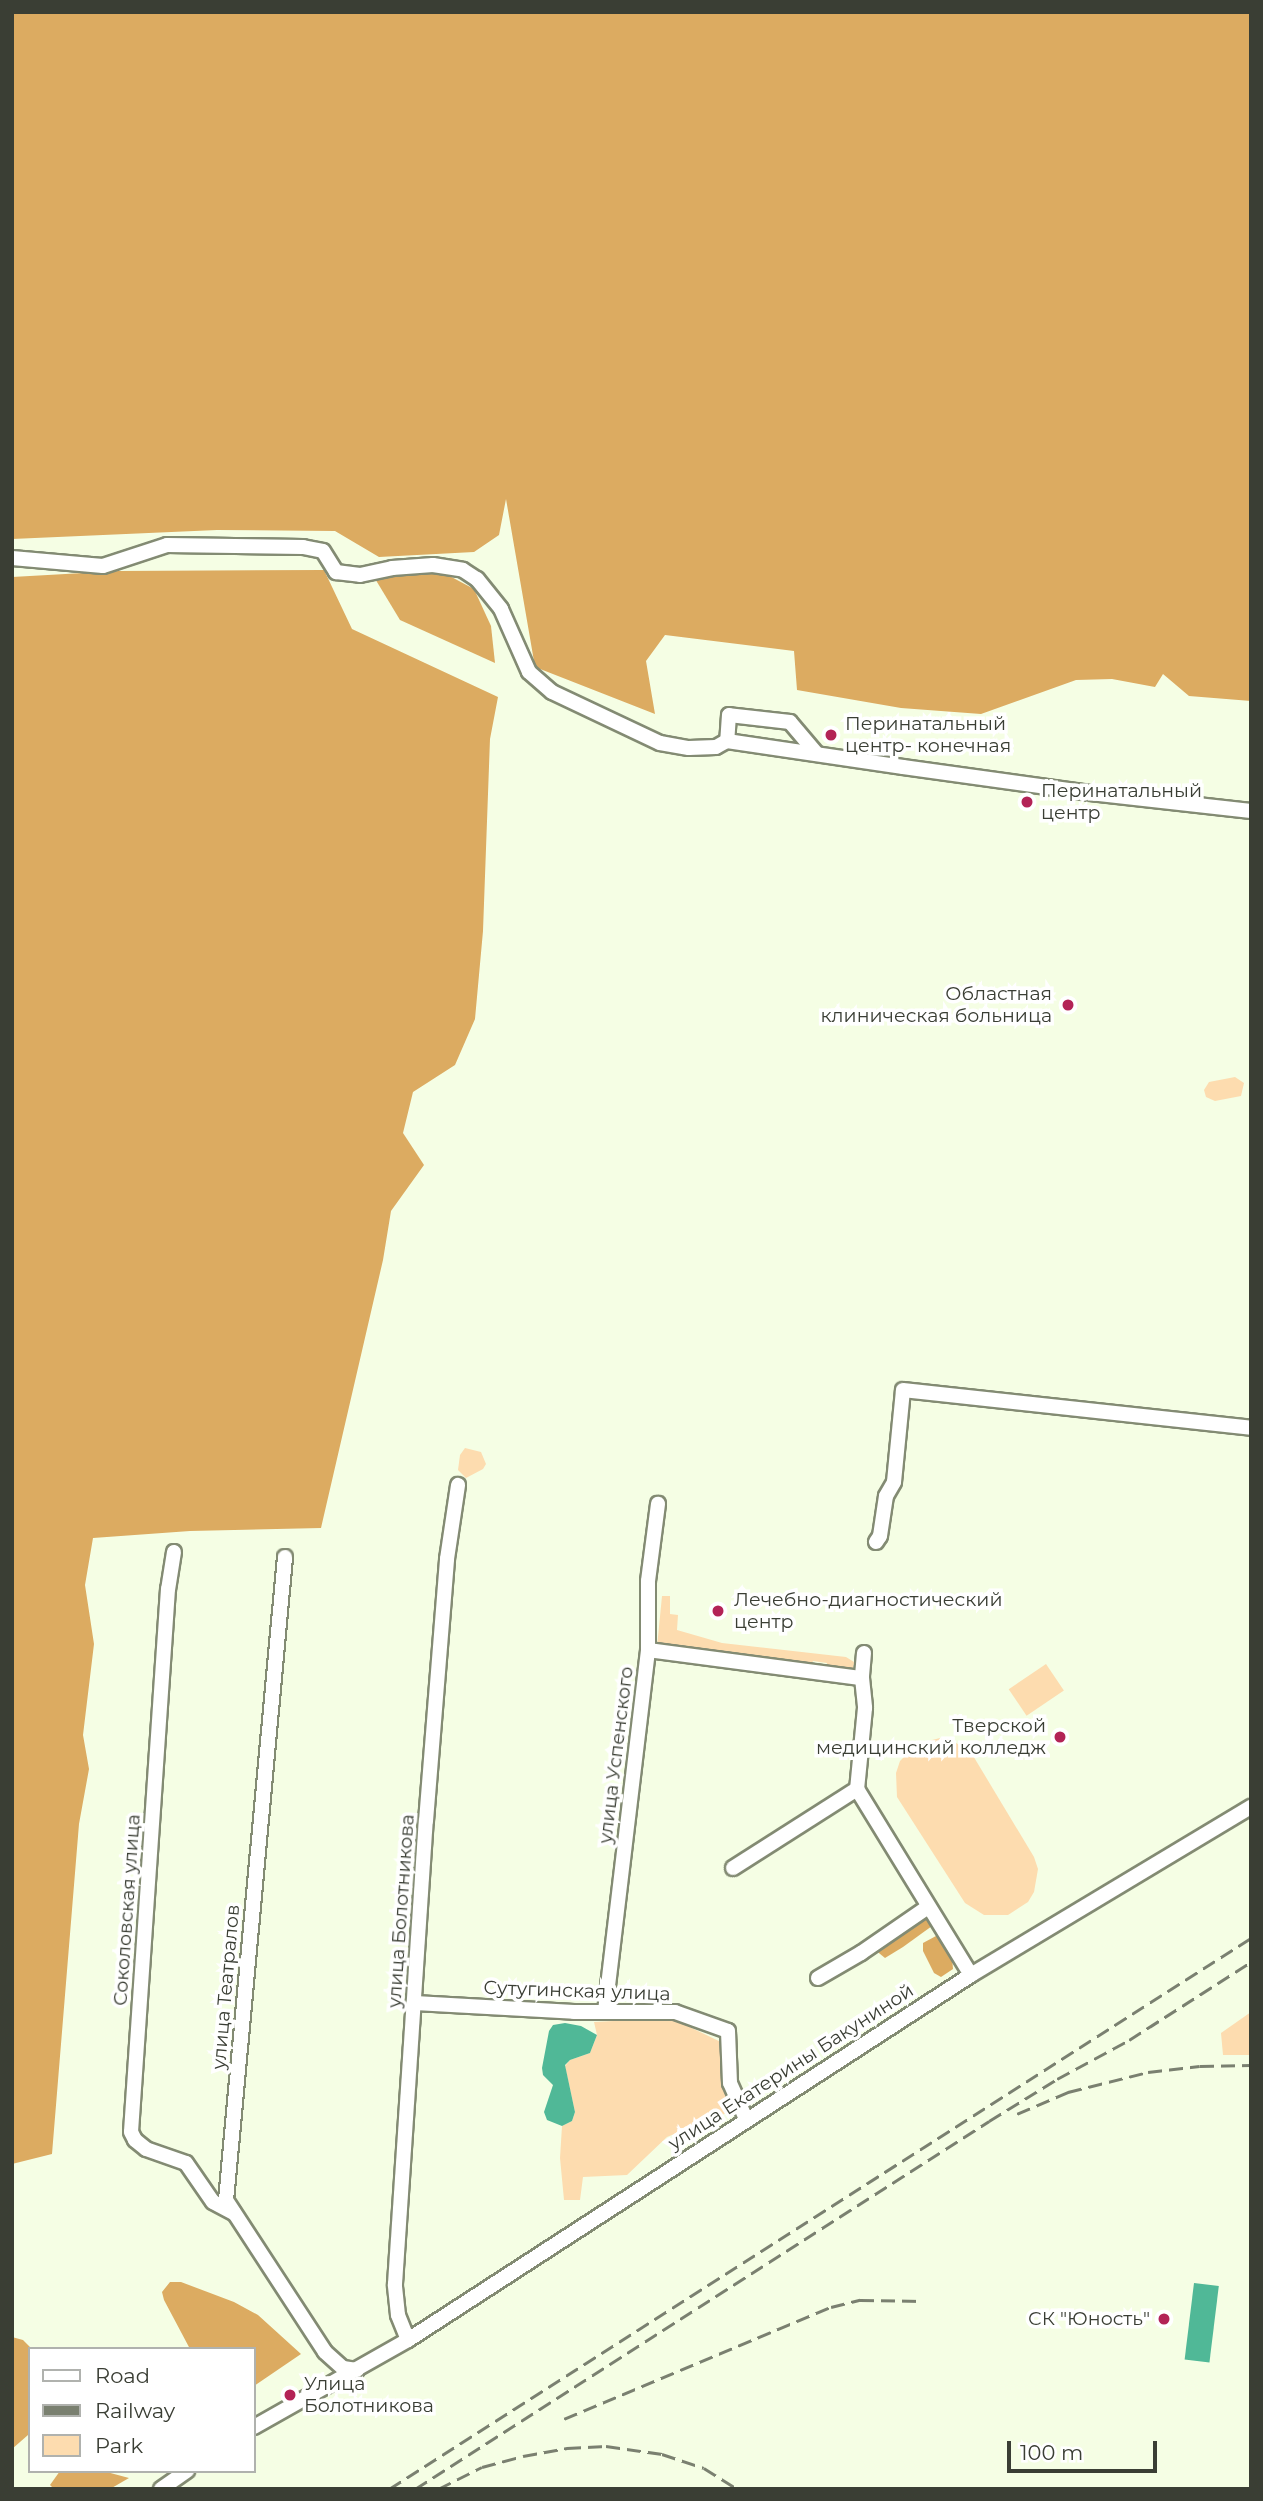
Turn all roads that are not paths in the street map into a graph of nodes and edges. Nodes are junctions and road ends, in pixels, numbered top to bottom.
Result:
1 (12, 558) edge
2 (727, 741) junction
3 (817, 754) junction
4 (1251, 811) edge
5 (1251, 1428) edge
6 (458, 1485) dead end
7 (658, 1504) dead end
8 (876, 1542) dead end
9 (174, 1552) dead end
10 (285, 1557) dead end
11 (648, 1650) junction
12 (864, 1653) dead end
13 (862, 1678) junction
14 (857, 1789) junction
15 (1251, 1807) edge
16 (733, 1868) dead end
17 (928, 1907) junction
18 (971, 1975) junction
19 (818, 1978) dead end
20 (415, 2003) junction
21 (604, 2011) junction
22 (746, 2119) junction
23 (236, 2214) junction
24 (408, 2340) junction
25 (359, 2370) junction
26 (256, 2426) edge
27 (184, 2473) edge
28 (161, 2489) edge

1 - 2 street
2 - 3 street
2 - 3 street
3 - 4 street
5 - 8 street
6 - 20 street, улица Болотникова
7 - 11 street, улица Успенского
9 - 23 street, Соколовская улица
10 - 23 street, улица Театралов
11 - 13 street
11 - 21 street, улица Успенского
12 - 13 street
13 - 14 street
14 - 16 street
14 - 17 street
15 - 18 street, улица Екатерины Бакуниной
17 - 18 street
17 - 19 street
18 - 22 street, улица Екатерины Бакуниной
20 - 21 street, Сутугинская улица
20 - 24 street, улица Болотникова
21 - 22 street, Сутугинская улица
22 - 24 street, улица Екатерины Бакуниной
23 - 25 street, улица Театралов
24 - 25 street, улица Екатерины Бакуниной
25 - 26 street, улица Екатерины Бакуниной
27 - 28 street

